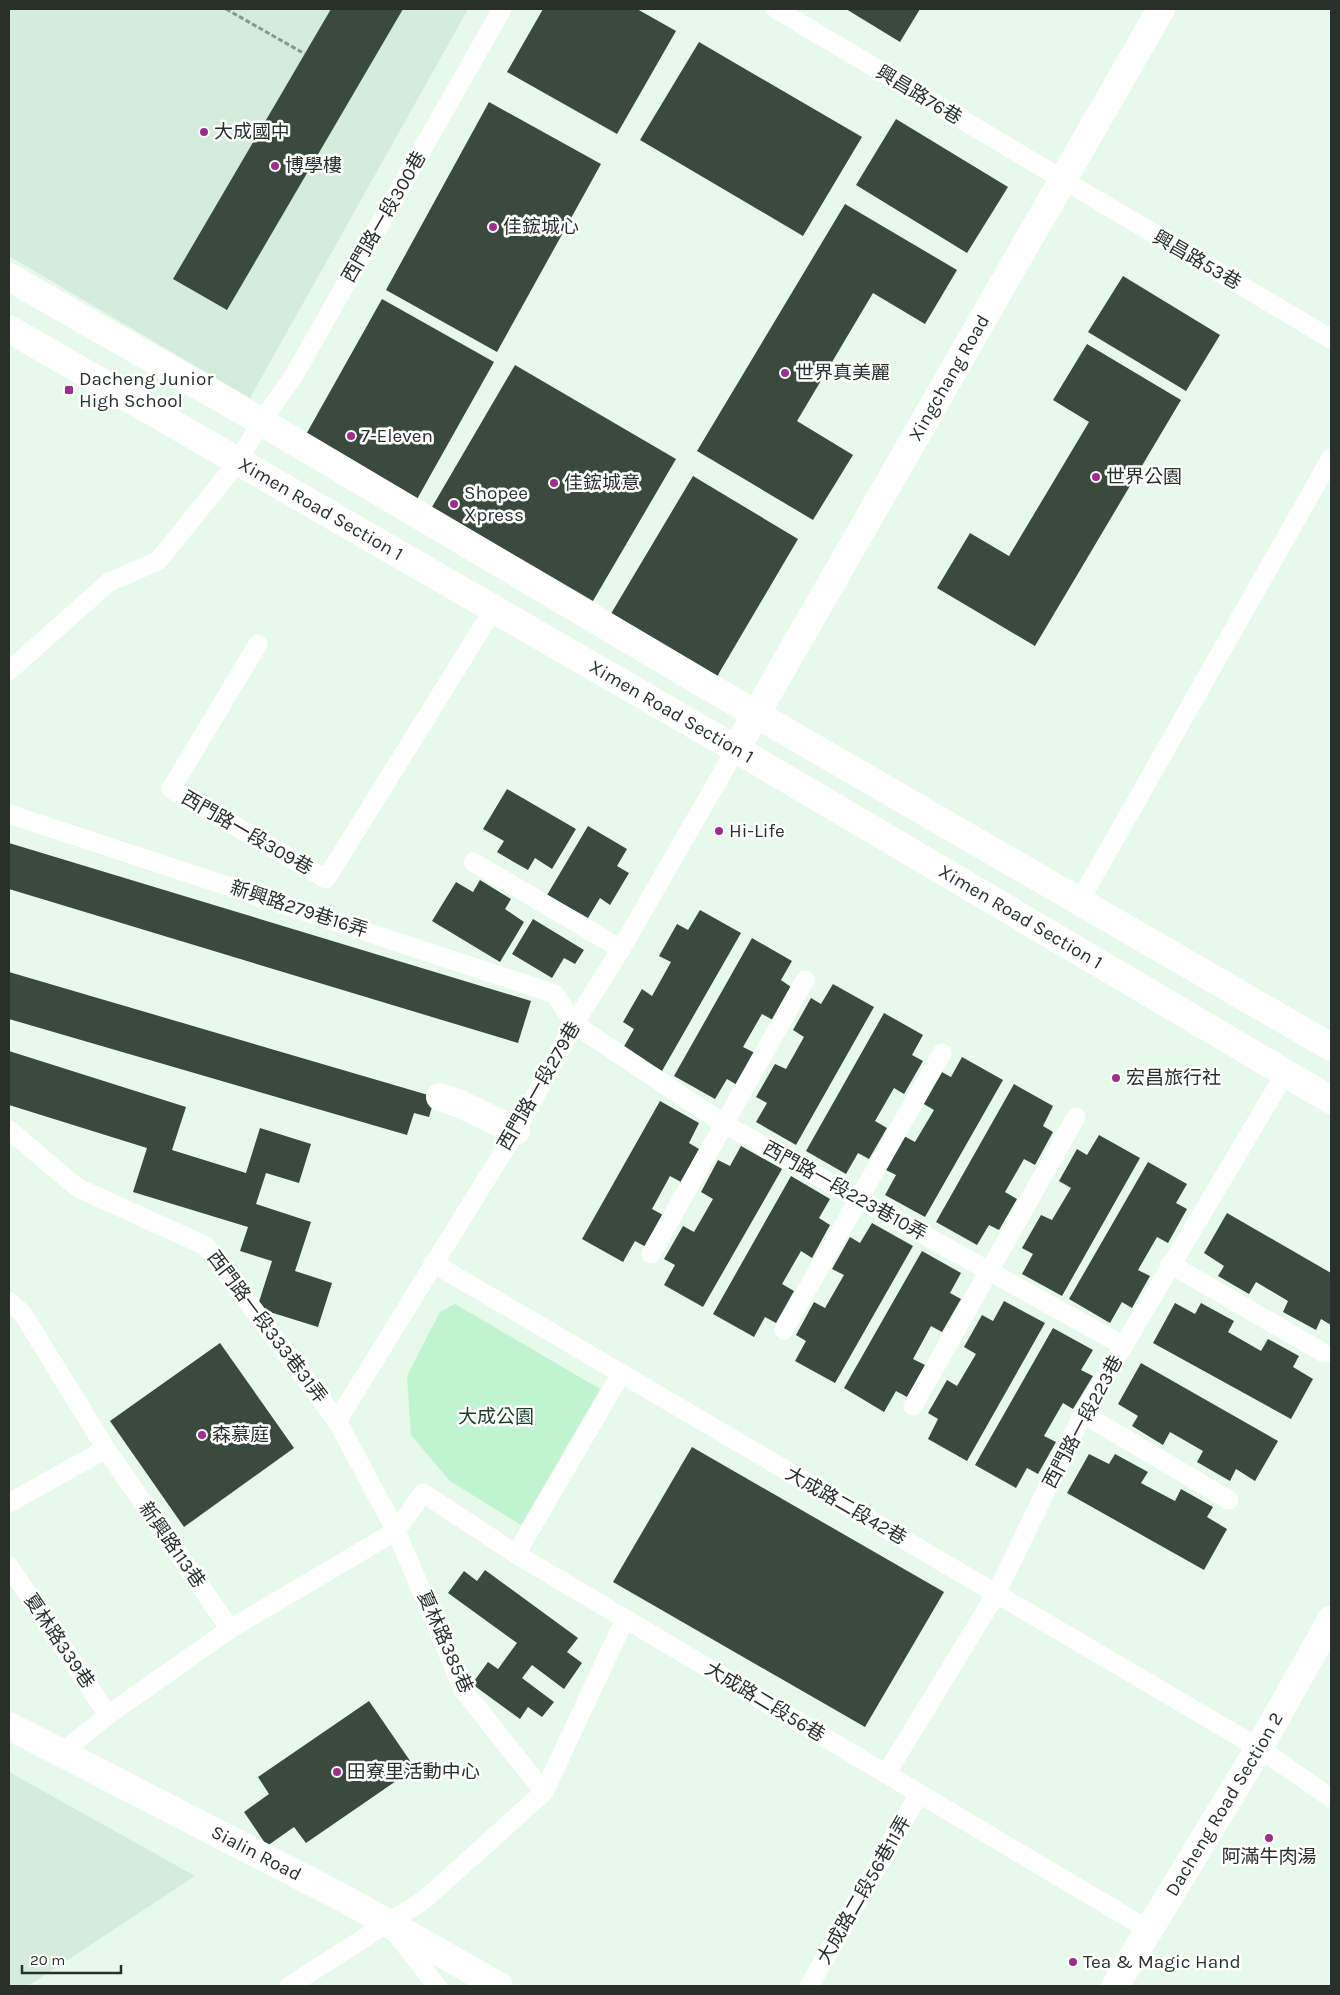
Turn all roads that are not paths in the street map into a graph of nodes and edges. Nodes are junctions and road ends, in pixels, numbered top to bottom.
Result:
1 (502, 9) edge
2 (776, 9) edge
3 (1161, 9) edge
4 (1063, 181) junction
5 (9, 277) edge
6 (9, 329) edge
7 (1331, 339) edge
8 (261, 422) junction
9 (1331, 458) edge
10 (238, 462) junction
11 (493, 610) junction
12 (258, 644) dead end
13 (9, 671) edge
14 (758, 713) junction
15 (736, 749) junction
16 (9, 814) edge
17 (473, 862) dead end
18 (1079, 902) junction
19 (621, 949) junction
20 (805, 980) dead end
21 (574, 1024) junction
22 (1331, 1047) edge
23 (942, 1053) dead end
24 (1286, 1072) junction
25 (440, 1098) dead end
26 (1331, 1100) edge
27 (1076, 1117) dead end
28 (724, 1124) junction
29 (9, 1130) edge
30 (516, 1131) junction
31 (858, 1199) junction
32 (651, 1254) dead end
33 (433, 1264) junction
34 (1170, 1264) junction
35 (989, 1271) junction
36 (9, 1301) edge
37 (16, 1319) edge
38 (784, 1330) dead end
39 (1124, 1346) junction
40 (1324, 1353) dead end
41 (621, 1374) junction
42 (913, 1406) dead end
43 (1083, 1414) junction
44 (337, 1421) junction
45 (106, 1449) junction
46 (1229, 1500) dead end
47 (9, 1503) edge
48 (396, 1531) junction
49 (516, 1554) junction
50 (9, 1566) edge
51 (996, 1594) junction
52 (625, 1619) junction
53 (1331, 1620) edge
54 (230, 1629) junction
55 (108, 1715) junction
56 (9, 1726) edge
57 (1259, 1748) junction
58 (60, 1754) junction
59 (886, 1774) junction
60 (544, 1792) junction
61 (919, 1794) junction
62 (1331, 1798) edge
63 (388, 1924) junction
64 (1149, 1930) junction
65 (289, 1986) edge
66 (436, 1986) edge
67 (499, 1986) edge
68 (809, 1986) edge
69 (1115, 1986) edge

1 - 8 lane, 西門路一段300巷
2 - 4 lane, 興昌路76巷
3 - 4 street, Xingchang Road
4 - 7 lane, 興昌路53巷
4 - 14 street, Xingchang Road
5 - 8 street
6 - 10 street, Ximen Road Section 1
8 - 10 lane, 西門路一段300巷
8 - 14 street
9 - 18 lane
10 - 11 street, Ximen Road Section 1
10 - 13 lane, 西門路一段300巷
11 - 12 lane, 西門路一段309巷
11 - 15 street, Ximen Road Section 1
14 - 15 street, Xingchang Road
14 - 18 street
15 - 19 lane, 西門路一段279巷
15 - 24 street, Ximen Road Section 1
16 - 21 lane, 新興路279巷16弄
17 - 19 lane
18 - 22 street
19 - 21 lane, 西門路一段279巷
20 - 28 lane
21 - 28 lane, 西門路一段223巷10弄
21 - 30 lane, 西門路一段279巷
23 - 31 lane
24 - 26 street, Ximen Road Section 1
24 - 34 lane, 西門路一段223巷
25 - 30 street
27 - 35 lane
28 - 31 lane, 西門路一段223巷10弄
28 - 32 lane
29 - 44 lane, 西門路一段333巷31弄
30 - 33 lane, 西門路一段279巷
31 - 35 lane, 西門路一段223巷10弄
31 - 38 lane
33 - 41 lane, 大成路二段42巷
33 - 44 lane, 西門路一段279巷
34 - 39 lane, 西門路一段223巷
34 - 40 lane
35 - 39 lane, 西門路一段223巷10弄
35 - 42 lane
36 - 37 lane, 新興路113巷
37 - 45 lane, 新興路113巷
39 - 43 lane, 西門路一段223巷
41 - 49 lane
41 - 51 lane, 大成路二段42巷
43 - 46 lane
43 - 51 lane, 西門路一段223巷
44 - 48 lane, 西門路一段333巷31弄
45 - 47 lane
45 - 54 lane, 新興路113巷
48 - 49 lane, 大成路二段56巷
48 - 54 lane
48 - 60 lane, 夏林路385巷
49 - 52 lane, 大成路二段56巷
50 - 55 lane, 夏林路339巷
51 - 57 lane, 大成路二段42巷
51 - 59 lane, 西門路一段223巷
52 - 59 lane, 大成路二段56巷
52 - 60 lane
53 - 57 street, Dacheng Road Section 2
54 - 55 lane
55 - 58 lane
56 - 58 street, Sialin Road
57 - 62 lane, 大成路二段42巷
57 - 64 street, Dacheng Road Section 2
58 - 63 street, Sialin Road
59 - 61 lane, 大成路二段56巷
60 - 63 lane
61 - 64 lane, 大成路二段56巷
61 - 68 lane, 大成路二段56巷11弄
63 - 65 lane
63 - 66 lane
63 - 67 street, Sialin Road
64 - 69 street, Dacheng Road Section 2

